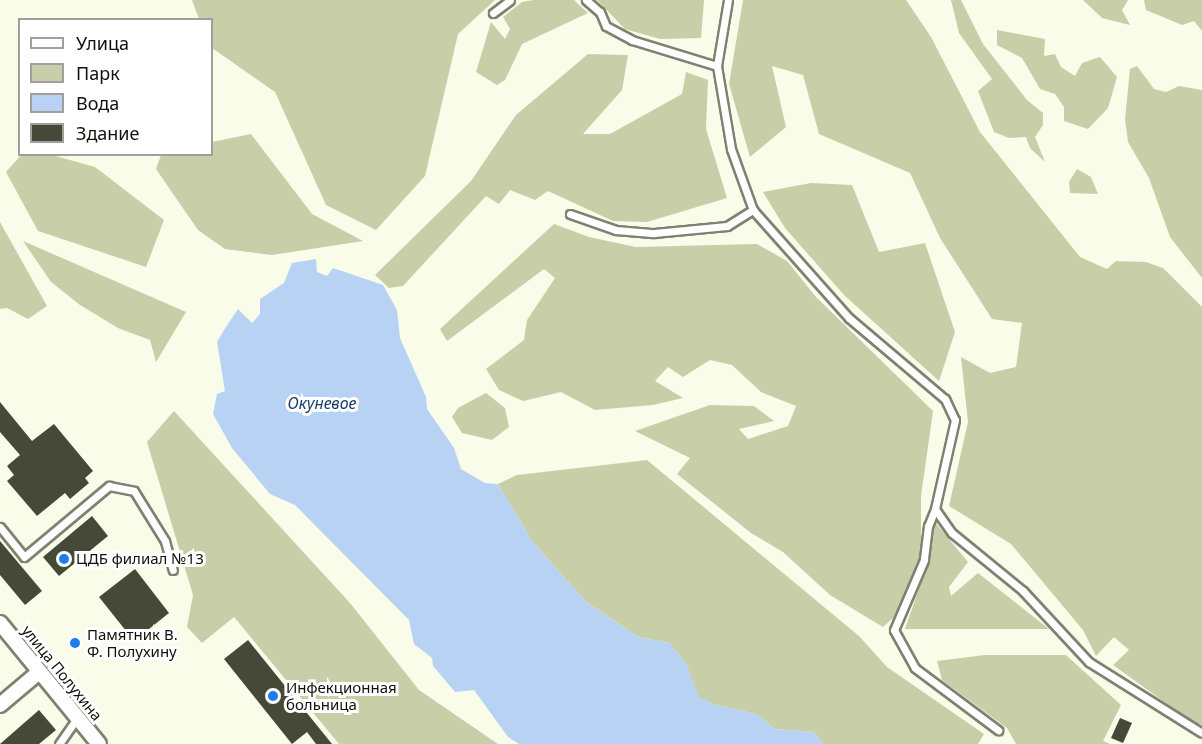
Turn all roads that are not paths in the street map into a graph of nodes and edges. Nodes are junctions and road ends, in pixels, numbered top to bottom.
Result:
1 (510, 0) edge
2 (586, 0) edge
3 (728, 0) edge
4 (494, 13) dead end
5 (717, 66) junction
6 (753, 210) junction
7 (570, 214) dead end
8 (935, 509) junction
9 (0, 527) edge
10 (173, 570) dead end
11 (2, 628) edge
12 (39, 672) junction
13 (0, 705) edge
14 (77, 718) junction
15 (998, 730) dead end
16 (1202, 733) edge
17 (59, 744) edge
18 (99, 744) edge

1 - 4 lane
2 - 5 lane
3 - 5 lane
5 - 6 lane
6 - 7 lane
6 - 8 lane
8 - 15 lane
8 - 16 lane
9 - 10 lane
11 - 12 street, улица Полухина
12 - 13 street
12 - 14 street, улица Полухина
14 - 17 lane
14 - 18 street, улица Полухина

